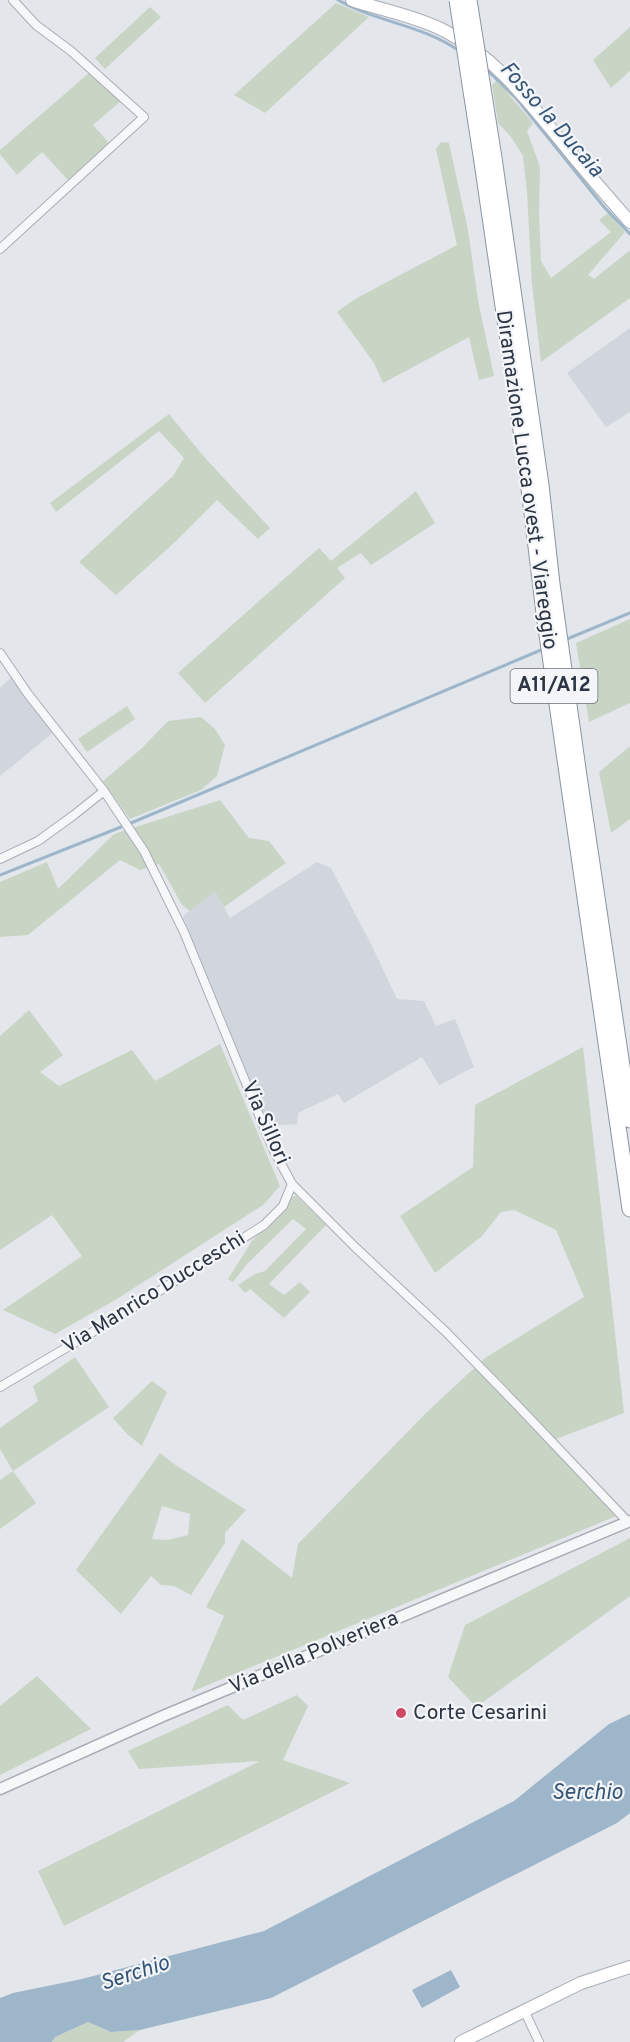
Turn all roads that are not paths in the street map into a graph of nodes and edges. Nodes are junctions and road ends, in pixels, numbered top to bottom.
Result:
1 (13, 0) edge
2 (352, 0) edge
3 (457, 0) edge
4 (469, 0) edge
5 (488, 160) junction
6 (630, 222) edge
7 (0, 249) edge
8 (0, 653) edge
9 (104, 791) junction
10 (0, 859) edge
11 (630, 1120) edge
12 (292, 1184) junction
13 (630, 1209) edge
14 (0, 1387) edge
15 (629, 1522) edge
16 (0, 1790) edge
17 (630, 1967) edge
18 (524, 2010) junction
19 (461, 2042) edge
20 (539, 2042) edge

1 - 7 street
2 - 6 main road
3 - 5 highway, Diramazione Lucca ovest - Viareggio / A11/A12, bridge
4 - 5 highway, Diramazione Lucca ovest - Viareggio / A11/A12, bridge
5 - 11 highway, Diramazione Lucca ovest - Viareggio / A11/A12
5 - 13 highway, Diramazione Lucca ovest - Viareggio / A11/A12
8 - 9 street, Via Sillori
9 - 10 street
9 - 12 street, Via Sillori
12 - 14 street, Via Manrico Ducceschi
12 - 15 street, Via Sillori
15 - 16 street, Via della Polveriera
17 - 18 main road
18 - 19 main road
18 - 20 street

